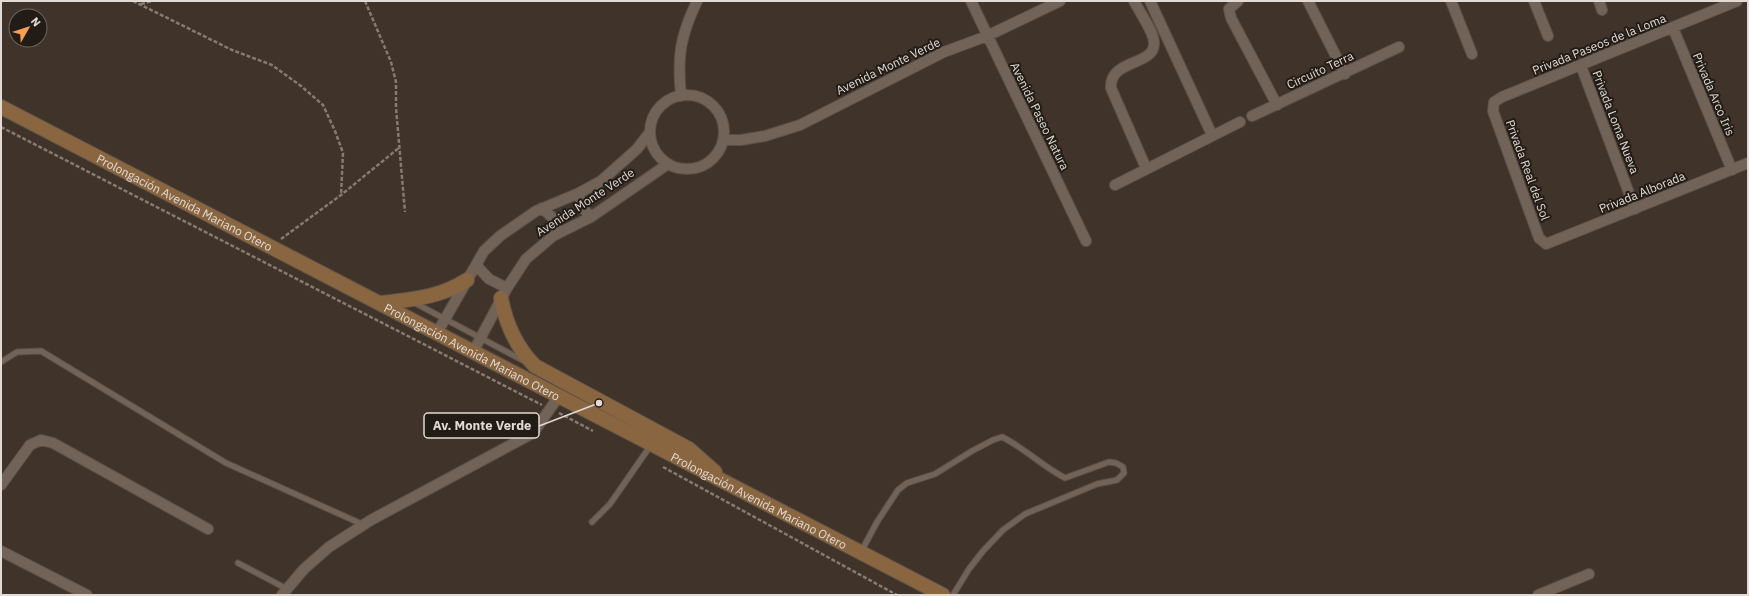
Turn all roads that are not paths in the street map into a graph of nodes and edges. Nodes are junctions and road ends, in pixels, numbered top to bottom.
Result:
1 (697, 1) edge
2 (971, 1) edge
3 (1060, 1) edge
4 (1134, 1) edge
5 (1150, 1) edge
6 (1238, 1) edge
7 (1308, 1) edge
8 (1451, 1) edge
9 (1534, 1) edge
10 (1737, 1) edge
11 (1673, 28) junction
12 (987, 36) junction
13 (1548, 36) dead end
14 (1399, 48) dead end
15 (1472, 54) dead end
16 (1581, 66) junction
17 (1345, 74) junction
18 (680, 96) junction
19 (1494, 102) joint
20 (1277, 105) junction
21 (1, 107) edge
22 (1252, 116) dead end
23 (1240, 122) dead end
24 (650, 132) junction
25 (1212, 135) junction
26 (724, 140) junction
27 (1748, 163) edge
28 (668, 164) junction
29 (1146, 168) junction
30 (1732, 170) junction
31 (1114, 185) dead end
32 (579, 193) junction
33 (542, 208) junction
34 (1635, 209) junction
35 (591, 217) junction
36 (557, 234) junction
37 (1086, 241) dead end
38 (1546, 244) joint
39 (476, 265) junction
40 (467, 280) junction
41 (504, 293) junction
42 (408, 300) junction
43 (381, 303) junction
44 (445, 319) junction
45 (436, 333) junction
46 (481, 338) junction
47 (473, 352) junction
48 (1, 362) edge
49 (535, 366) junction
50 (559, 396) junction
51 (652, 444) junction
52 (726, 484) junction
53 (1, 485) edge
54 (592, 522) dead end
55 (364, 524) junction
56 (208, 529) dead end
57 (1, 551) edge
58 (861, 553) junction
59 (238, 563) dead end
60 (1589, 574) dead end
61 (1563, 590) edge
62 (284, 592) edge
63 (87, 595) edge
64 (943, 595) edge
65 (953, 595) edge
66 (1538, 595) edge

1 - 18 street
2 - 12 street, Avenida Paseo Natura
3 - 12 street, Avenida Monte Verde
4 - 29 street
5 - 25 street
6 - 20 street
7 - 17 street
8 - 15 street
9 - 13 street
10 - 11 street, Privada Paseos de la Loma
11 - 16 street, Privada Paseos de la Loma
11 - 30 street, Privada Arco Iris
12 - 26 street, Avenida Monte Verde
12 - 37 street, Avenida Paseo Natura
14 - 17 street, Circuito Terra
16 - 19 street, Privada Paseos de la Loma
16 - 34 street, Privada Loma Nueva
17 - 20 street, Circuito Terra
18 - 24 street
18 - 26 street
19 - 38 street, Privada Real del Sol
20 - 22 street, Circuito Terra
21 - 43 street, Prolongación Avenida Mariano Otero
23 - 25 street
24 - 28 street
24 - 32 street, Avenida Monte Verde
25 - 29 street
26 - 28 street
27 - 30 street, Privada Alborada
28 - 35 street, Avenida Monte Verde
29 - 31 street
30 - 34 street, Privada Alborada
32 - 33 street, Avenida Monte Verde
32 - 35 street
33 - 36 street
33 - 39 street, Avenida Monte Verde
34 - 38 street, Privada Alborada
35 - 36 street, Avenida Monte Verde
36 - 41 street, Avenida Monte Verde
39 - 40 street, Avenida Monte Verde
39 - 41 street
40 - 42 street
40 - 44 street, Avenida Monte Verde
41 - 46 street, Avenida Monte Verde
41 - 49 street
42 - 43 street
42 - 44 lane
43 - 45 street, Prolongación Avenida Mariano Otero
44 - 45 street, Avenida Monte Verde
44 - 46 lane
45 - 47 street, Prolongación Avenida Mariano Otero
46 - 47 street, Avenida Monte Verde
46 - 49 lane
47 - 50 street, Prolongación Avenida Mariano Otero
48 - 55 lane
49 - 52 street
50 - 51 street, Prolongación Avenida Mariano Otero
50 - 55 street
51 - 52 street, Prolongación Avenida Mariano Otero
51 - 54 lane
52 - 58 street, Prolongación Avenida Mariano Otero
53 - 56 street
55 - 62 street
57 - 63 street
58 - 64 street, Prolongación Avenida Mariano Otero
58 - 65 lane
59 - 62 lane
60 - 61 street
61 - 66 street

